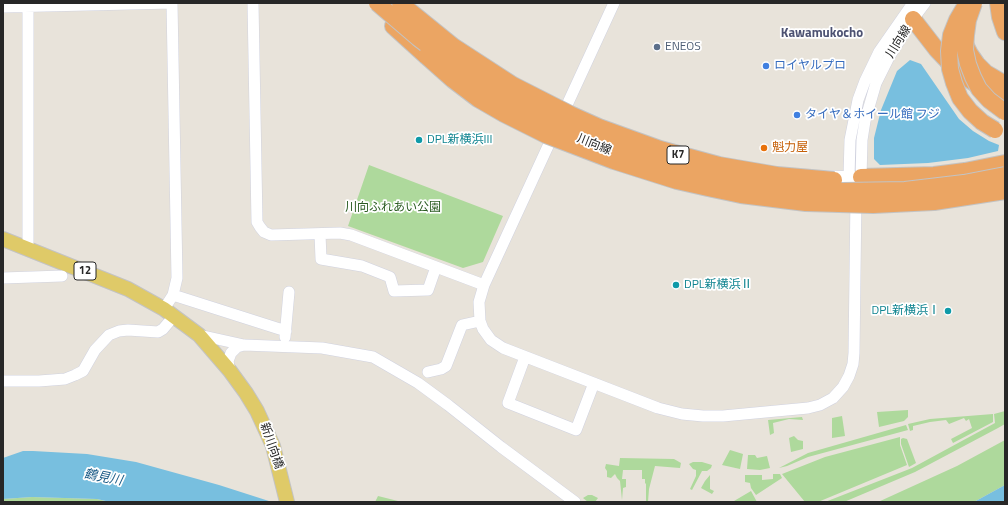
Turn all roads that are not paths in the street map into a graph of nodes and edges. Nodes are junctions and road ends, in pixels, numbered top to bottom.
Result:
1 (172, 3) edge
2 (253, 3) edge
3 (370, 3) edge
4 (377, 3) edge
5 (614, 3) edge
6 (925, 3) edge
7 (963, 3) edge
8 (967, 3) edge
9 (974, 3) edge
10 (998, 3) edge
11 (408, 4) edge
12 (28, 6) junction
13 (3, 7) edge
14 (908, 8) edge
15 (1005, 32) edge
16 (1005, 84) edge
17 (1005, 98) edge
18 (566, 108) junction
19 (1005, 112) edge
20 (556, 129) junction
21 (1005, 135) edge
22 (1003, 170) edge
23 (855, 177) junction
24 (1005, 191) edge
25 (856, 196) junction
26 (320, 234) junction
27 (3, 239) edge
28 (28, 248) junction
29 (436, 267) junction
30 (62, 276) dead end
31 (3, 278) edge
32 (484, 285) junction
33 (289, 292) dead end
34 (173, 295) junction
35 (169, 312) junction
36 (480, 321) junction
37 (286, 331) junction
38 (199, 335) junction
39 (244, 345) junction
40 (284, 347) junction
41 (525, 357) junction
42 (230, 371) junction
43 (428, 372) dead end
44 (3, 380) edge
45 (594, 383) junction
46 (287, 502) edge
47 (575, 502) edge

1 - 12 street
1 - 34 street
2 - 26 street
3 - 20 street, 川向線
3 - 24 highway, bridge
4 - 22 highway, K7, bridge
5 - 18 street
6 - 14 street, 川向線
7 - 16 highway
8 - 21 highway, bridge
9 - 19 highway, bridge
10 - 15 highway
11 - 18 street, 川向線
11 - 22 highway, K7, bridge
12 - 13 street
12 - 28 street
14 - 17 highway
14 - 23 street, 川向線
18 - 20 street
18 - 23 street, 川向線
20 - 25 street, 川向線
20 - 32 street
22 - 23 highway
22 - 25 highway
23 - 25 street, 川向線
25 - 45 street
26 - 29 street
26 - 29 street
27 - 28 main road, 12
28 - 35 main road, 12
29 - 32 street
30 - 31 street
32 - 36 street
33 - 37 street
34 - 35 street
34 - 37 street
35 - 38 main road, 12
35 - 44 street
36 - 41 street
36 - 43 street
37 - 40 street
38 - 39 street
38 - 42 main road, 12
39 - 40 street
39 - 42 street
40 - 47 street
41 - 45 street
41 - 45 street
42 - 46 main road, 新川向橋 / 12

